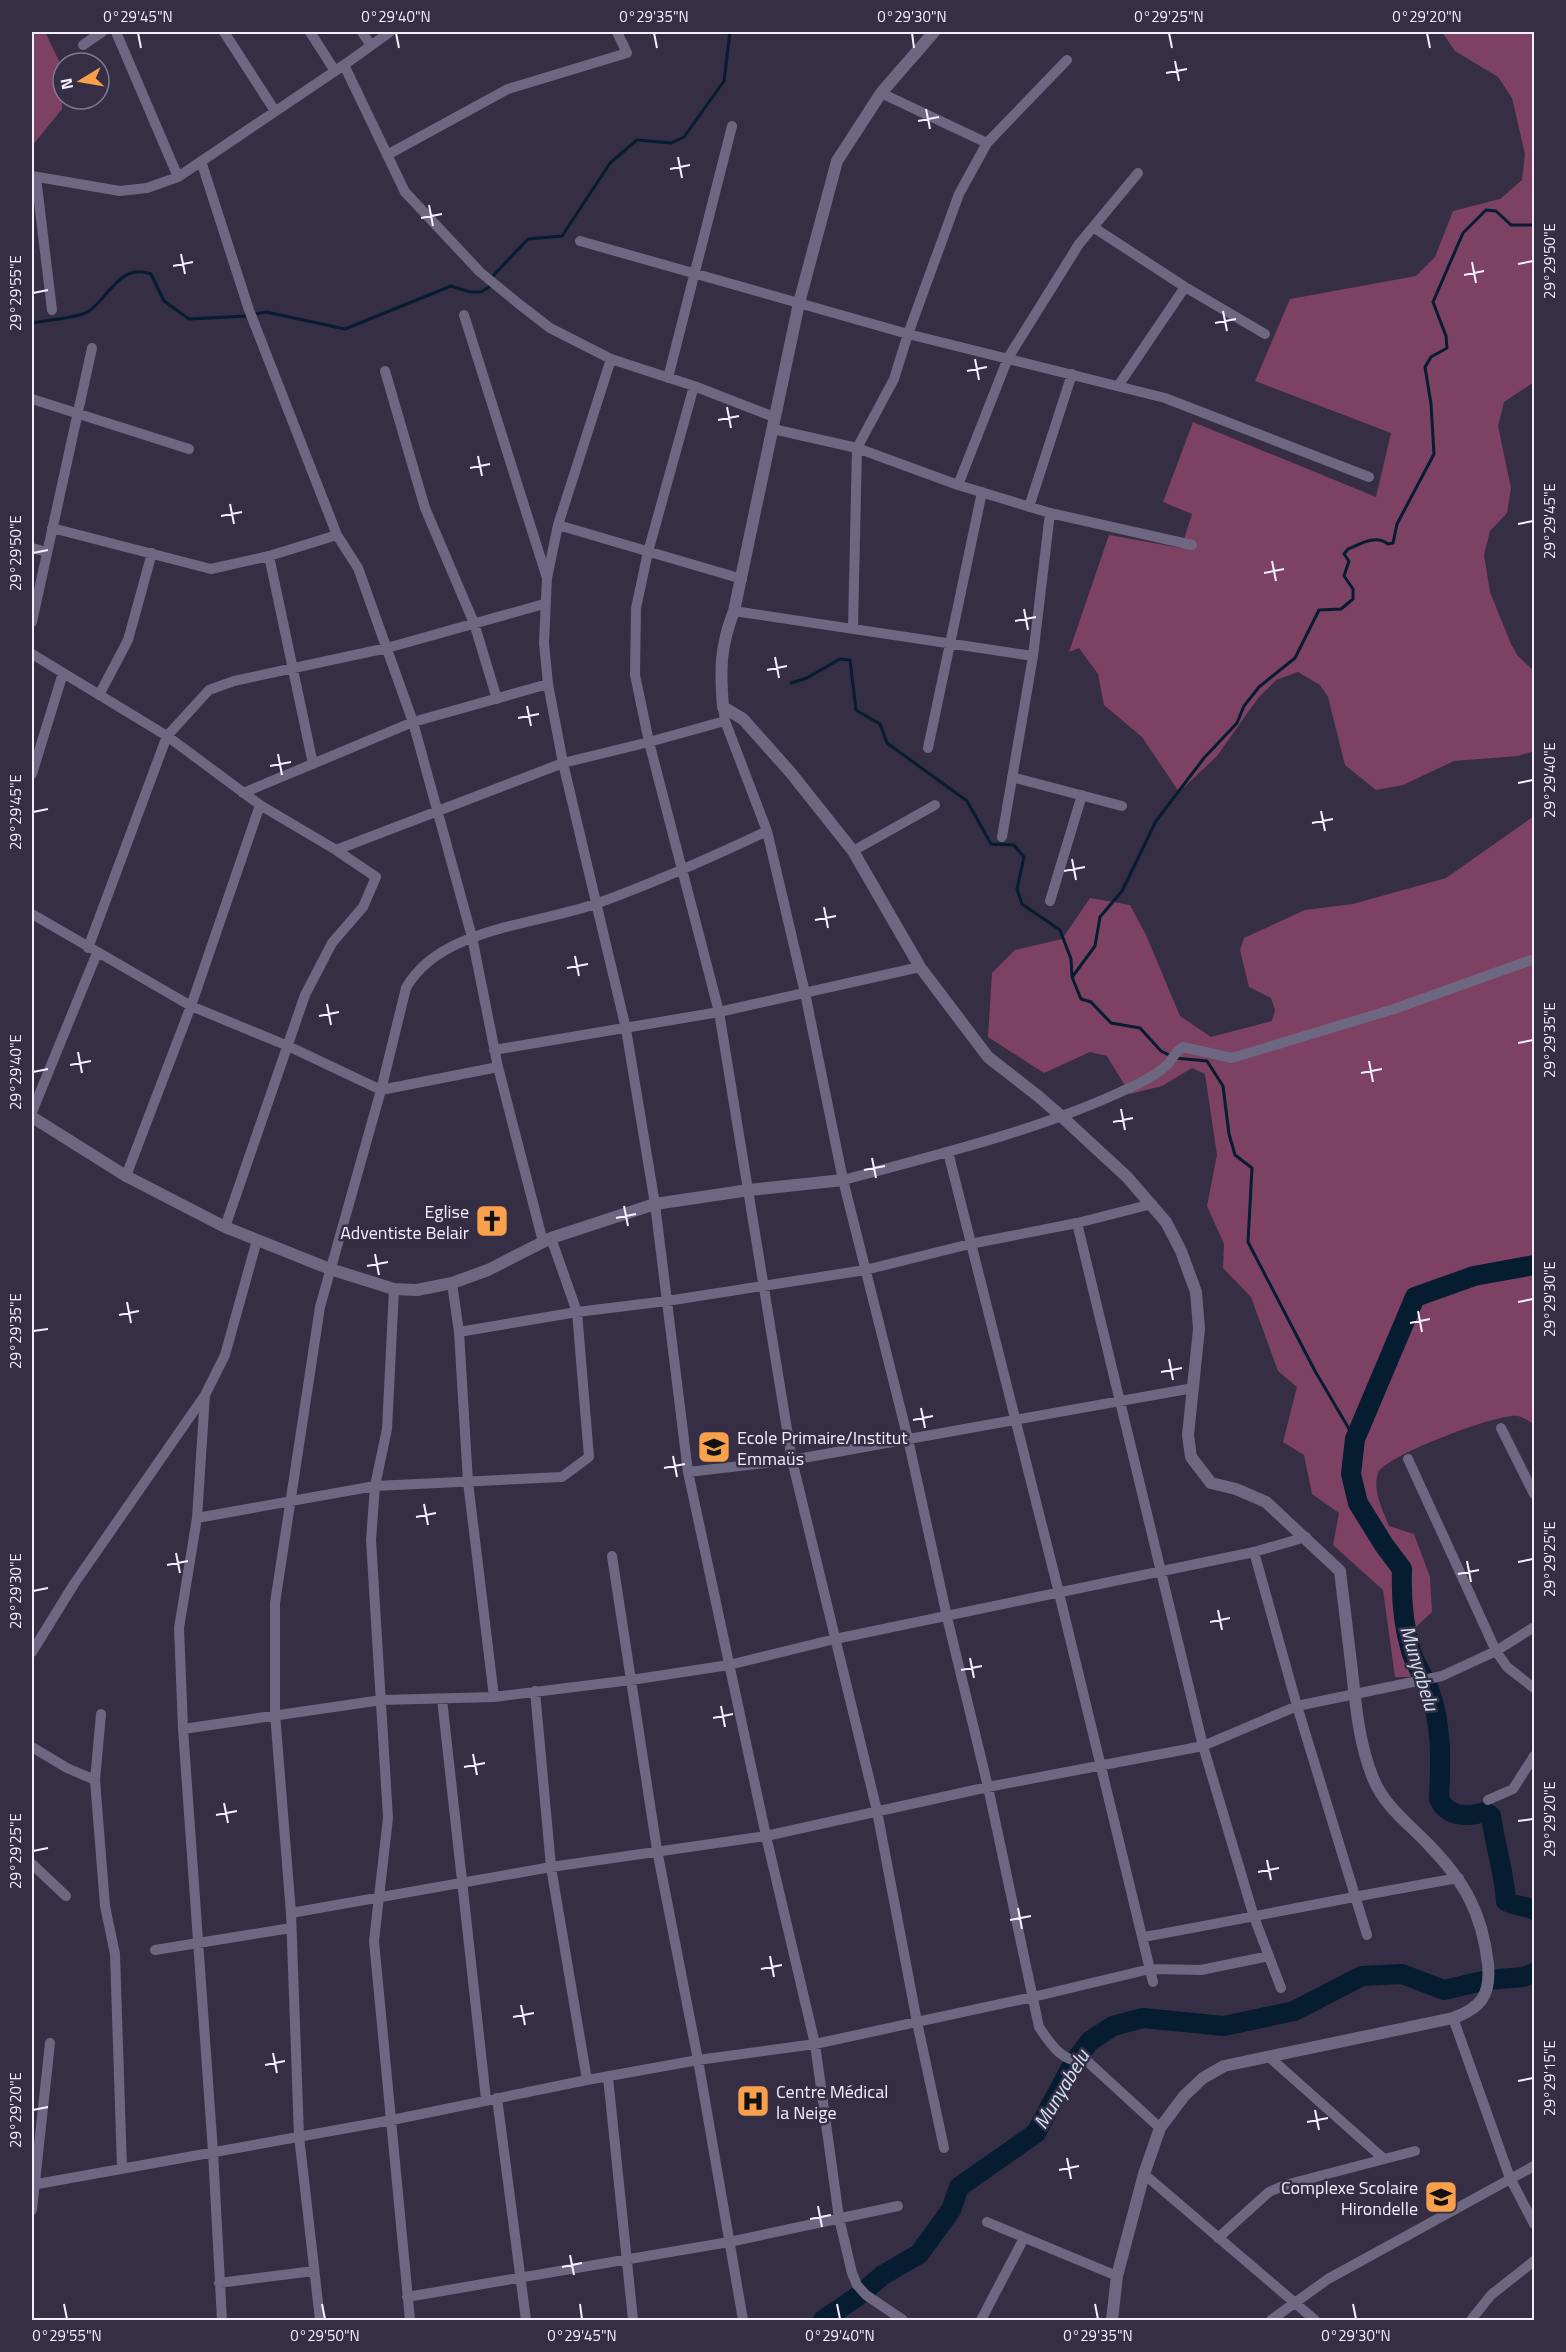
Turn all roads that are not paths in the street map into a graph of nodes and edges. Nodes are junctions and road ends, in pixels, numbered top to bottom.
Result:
1 (102, 32) edge
2 (116, 32) edge
3 (224, 32) edge
4 (310, 32) edge
5 (363, 32) edge
6 (390, 32) edge
7 (617, 32) edge
8 (934, 32) edge
9 (370, 44) junction
10 (83, 45) dead end
11 (1067, 60) dead end
12 (340, 68) junction
13 (881, 93) junction
14 (275, 111) junction
15 (732, 126) dead end
16 (987, 143) junction
17 (387, 155) junction
18 (201, 161) junction
19 (1138, 173) dead end
20 (34, 176) edge
21 (178, 177) junction
22 (1093, 227) junction
23 (580, 241) dead end
24 (694, 274) junction
25 (1185, 287) junction
26 (799, 303) junction
27 (52, 310) dead end
28 (464, 315) dead end
29 (908, 334) junction
30 (1265, 334) dead end
31 (92, 348) dead end
32 (1008, 358) junction
33 (611, 359) junction
34 (385, 371) dead end
35 (1072, 374) junction
36 (668, 378) junction
37 (694, 386) junction
38 (1118, 386) junction
39 (32, 399) edge
40 (78, 414) junction
41 (774, 423) junction
42 (857, 448) junction
43 (189, 449) dead end
44 (1369, 477) dead end
45 (958, 485) junction
46 (982, 492) junction
47 (1029, 507) junction
48 (1050, 513) junction
49 (558, 525) junction
50 (52, 528) junction
51 (337, 535) junction
52 (1192, 545) dead end
53 (32, 548) edge
54 (47, 552) junction
55 (648, 552) junction
56 (152, 553) junction
57 (269, 556) junction
58 (546, 578) junction
59 (742, 579) junction
60 (544, 604) junction
61 (734, 611) junction
62 (32, 622) edge
63 (474, 623) junction
64 (853, 628) junction
65 (951, 643) junction
66 (387, 648) junction
67 (32, 654) edge
68 (1033, 656) junction
69 (292, 669) junction
70 (63, 673) junction
71 (548, 684) junction
72 (99, 695) junction
73 (497, 699) junction
74 (723, 707) junction
75 (725, 721) junction
76 (413, 722) junction
77 (167, 736) junction
78 (649, 742) junction
79 (928, 747) dead end
80 (563, 763) junction
81 (314, 764) junction
82 (32, 774) edge
83 (1012, 777) junction
84 (243, 793) junction
85 (1082, 795) junction
86 (260, 805) junction
87 (935, 806) dead end
88 (1122, 806) dead end
89 (438, 810) junction
90 (767, 831) junction
91 (1002, 837) dead end
92 (336, 849) junction
93 (853, 850) junction
94 (683, 870) junction
95 (1050, 901) dead end
96 (595, 904) junction
97 (32, 914) edge
98 (472, 937) junction
99 (93, 951) junction
100 (1534, 959) edge
101 (920, 967) junction
102 (805, 993) junction
103 (191, 1006) junction
104 (719, 1012) junction
105 (626, 1029) junction
106 (288, 1046) junction
107 (494, 1050) junction
108 (498, 1067) junction
109 (381, 1090) junction
110 (32, 1114) edge
111 (1061, 1116) junction
112 (948, 1152) junction
113 (126, 1176) junction
114 (843, 1180) junction
115 (749, 1190) junction
116 (655, 1204) junction
117 (1152, 1204) junction
118 (1077, 1223) junction
119 (225, 1227) junction
120 (257, 1240) junction
121 (547, 1240) junction
122 (970, 1244) junction
123 (330, 1269) junction
124 (865, 1270) junction
125 (452, 1283) junction
126 (763, 1287) junction
127 (393, 1289) junction
128 (667, 1301) junction
129 (577, 1312) junction
130 (459, 1332) junction
131 (1193, 1388) junction
132 (205, 1395) junction
133 (1120, 1402) junction
134 (1015, 1419) junction
135 (1501, 1428) dead end
136 (908, 1439) junction
137 (1408, 1459) dead end
138 (792, 1460) junction
139 (688, 1472) junction
140 (468, 1482) junction
141 (375, 1486) junction
142 (1534, 1494) edge
143 (289, 1502) junction
144 (197, 1518) junction
145 (1306, 1538) junction
146 (1254, 1552) junction
147 (612, 1556) dead end
148 (1162, 1572) junction
149 (1059, 1593) junction
150 (947, 1617) junction
151 (1534, 1627) edge
152 (835, 1639) junction
153 (1496, 1651) junction
154 (32, 1652) edge
155 (729, 1665) junction
156 (631, 1680) junction
157 (1534, 1688) edge
158 (535, 1691) junction
159 (1354, 1695) junction
160 (494, 1697) junction
161 (442, 1699) junction
162 (382, 1700) junction
163 (1297, 1706) junction
164 (101, 1714) dead end
165 (275, 1714) junction
166 (183, 1729) junction
167 (1203, 1746) junction
168 (32, 1747) edge
169 (1534, 1756) edge
170 (1101, 1764) junction
171 (95, 1780) junction
172 (988, 1787) junction
173 (1488, 1800) dead end
174 (878, 1811) junction
175 (766, 1836) junction
176 (657, 1850) junction
177 (32, 1864) edge
178 (551, 1867) junction
179 (1459, 1878) junction
180 (463, 1882) junction
181 (1355, 1895) junction
182 (66, 1896) dead end
183 (378, 1897) junction
184 (291, 1913) junction
185 (1254, 1917) junction
186 (291, 1928) junction
187 (1367, 1935) dead end
188 (1144, 1937) junction
189 (199, 1943) junction
190 (155, 1950) dead end
191 (1269, 1956) junction
192 (1150, 1969) junction
193 (1153, 1982) dead end
194 (1281, 1988) dead end
195 (1033, 1997) junction
196 (1453, 2018) junction
197 (917, 2022) junction
198 (50, 2043) dead end
199 (815, 2044) junction
200 (1268, 2056) junction
201 (698, 2060) junction
202 (608, 2077) junction
203 (587, 2080) junction
204 (491, 2099) junction
205 (392, 2120) junction
206 (1160, 2128) junction
207 (299, 2136) junction
208 (944, 2148) dead end
209 (213, 2151) junction
210 (1415, 2151) dead end
211 (1384, 2158) junction
212 (1534, 2166) edge
213 (122, 2168) junction
214 (1144, 2174) junction
215 (1510, 2178) junction
216 (33, 2185) edge
217 (898, 2206) dead end
218 (32, 2210) edge
219 (839, 2218) junction
220 (987, 2223) dead end
221 (1534, 2224) edge
222 (1024, 2238) junction
223 (1218, 2238) junction
224 (729, 2242) junction
225 (627, 2260) junction
226 (1534, 2261) edge
227 (314, 2271) junction
228 (1117, 2276) junction
229 (521, 2278) junction
230 (219, 2283) junction
231 (407, 2297) junction
232 (1293, 2303) junction
233 (222, 2320) edge
234 (320, 2320) edge
235 (410, 2320) edge
236 (526, 2320) edge
237 (633, 2320) edge
238 (743, 2320) edge
239 (903, 2320) edge
240 (981, 2320) edge
241 (1113, 2320) edge
242 (1271, 2320) edge
243 (1315, 2320) edge
244 (1471, 2320) edge

1 - 10 street
2 - 21 street
3 - 14 street
4 - 12 street
5 - 9 street
6 - 9 street
7 - 17 street
8 - 13 street
9 - 12 street
11 - 16 street
12 - 14 street
12 - 17 street
13 - 16 street
13 - 26 street
14 - 18 street
15 - 24 street
16 - 29 street
17 - 33 street
18 - 21 street
18 - 51 street
19 - 22 street
20 - 21 street
20 - 27 street
22 - 25 street
22 - 32 street
23 - 24 street
24 - 26 street
24 - 36 street
25 - 30 street
25 - 38 street
26 - 29 street
26 - 41 street
28 - 58 street
29 - 32 street
29 - 42 street
31 - 40 street
32 - 35 street
32 - 45 street
33 - 36 street
33 - 49 street
34 - 63 street
35 - 38 street
35 - 47 street
36 - 37 street
37 - 41 street
37 - 55 street
38 - 44 street
39 - 40 street
40 - 43 street
40 - 50 street
41 - 42 street
41 - 59 street
42 - 45 street
42 - 64 street
45 - 46 street
46 - 47 street
46 - 65 street
47 - 48 street
48 - 52 street
48 - 68 street
49 - 55 street
49 - 58 street
50 - 54 street
50 - 56 street
51 - 57 street
51 - 66 street
53 - 54 street
54 - 62 street
55 - 59 street
55 - 78 street
56 - 57 street
56 - 72 street
57 - 69 street
58 - 60 street
59 - 61 street
60 - 63 street
60 - 71 street
61 - 64 street
61 - 74 street
63 - 66 street
63 - 73 street
64 - 65 street
65 - 68 street
65 - 79 street
66 - 69 street
66 - 76 street
67 - 70 street
68 - 83 street
69 - 77 street
69 - 81 street
70 - 72 street
70 - 82 street
71 - 73 street
71 - 80 street
72 - 77 street
73 - 76 street
74 - 75 street
74 - 93 street
75 - 78 street
75 - 90 street
76 - 81 street
76 - 89 street
77 - 84 street
77 - 99 street
78 - 80 street
78 - 94 street
80 - 89 street
80 - 96 street
81 - 84 street
83 - 85 street
83 - 91 street
84 - 86 street
85 - 88 street
85 - 95 street
86 - 92 street
86 - 103 street
87 - 93 street
89 - 92 street
89 - 98 street
90 - 94 street
90 - 102 street
92 - 106 street
93 - 101 street
94 - 96 street
94 - 104 street
96 - 98 street
96 - 105 street
97 - 99 street
98 - 107 street
98 - 109 street
99 - 103 street
99 - 110 street
100 - 111 street
101 - 102 street
101 - 111 street
102 - 104 street
102 - 114 street
103 - 106 street
103 - 113 street
104 - 105 street
104 - 115 street
105 - 107 street
105 - 116 street
106 - 109 street
106 - 119 street
107 - 108 street
108 - 109 street
108 - 121 street
109 - 123 street
110 - 113 street
111 - 112 street
111 - 117 street
112 - 114 street
112 - 122 street
113 - 119 street
114 - 115 street
114 - 124 street
115 - 116 street
115 - 126 street
116 - 121 street
116 - 128 street
117 - 118 street
117 - 131 street
118 - 122 street
118 - 133 street
119 - 120 street
120 - 123 street
120 - 132 street
121 - 125 street
121 - 129 street
122 - 124 street
122 - 134 street
123 - 127 street
123 - 143 street
124 - 126 street
124 - 136 street
125 - 127 street
125 - 130 street
126 - 128 street
126 - 138 street
127 - 141 street
128 - 129 street
128 - 139 street
129 - 130 street
129 - 140 street
130 - 140 street
131 - 133 street
131 - 145 street
132 - 144 street
132 - 154 street
133 - 134 street
133 - 148 street
134 - 136 street
134 - 149 street
135 - 142 street
136 - 138 street
136 - 150 street
137 - 153 street
138 - 139 street
138 - 152 street
139 - 155 street
140 - 141 street
140 - 160 street
141 - 143 street
141 - 162 street
143 - 144 street
143 - 165 street
144 - 166 street
145 - 146 street
145 - 159 street
146 - 148 street
146 - 163 street
147 - 156 street
148 - 149 street
148 - 167 street
149 - 150 street
149 - 170 street
150 - 152 street
150 - 172 street
151 - 153 street
152 - 155 street
152 - 174 street
153 - 157 street
153 - 159 street
155 - 156 street
155 - 175 street
156 - 158 street
156 - 176 street
158 - 160 street
158 - 178 street
159 - 163 street
159 - 179 street
160 - 161 street
161 - 162 street
161 - 180 street
162 - 165 street
162 - 183 street
163 - 167 street
163 - 181 street
164 - 171 street
165 - 166 street
165 - 184 street
166 - 189 street
167 - 170 street
167 - 185 street
168 - 171 street
169 - 173 street
170 - 172 street
170 - 188 street
171 - 213 street
172 - 174 street
172 - 195 street
174 - 175 street
174 - 197 street
175 - 176 street
175 - 199 street
176 - 178 street
176 - 201 street
177 - 182 street
178 - 180 street
178 - 203 street
179 - 181 street
179 - 196 street
180 - 183 street
180 - 204 street
181 - 185 street
181 - 187 street
183 - 184 street
183 - 205 street
184 - 186 street
185 - 188 street
185 - 191 street
186 - 189 street
186 - 207 street
188 - 192 street
189 - 190 street
189 - 209 street
191 - 192 street
191 - 194 street
192 - 193 street
192 - 195 street
195 - 197 street
195 - 206 street
196 - 200 street
196 - 215 street
197 - 199 street
197 - 208 street
198 - 216 street
199 - 201 street
199 - 219 street
200 - 206 street
200 - 211 street
201 - 202 street
201 - 224 street
202 - 203 street
202 - 225 street
203 - 204 street
204 - 205 street
204 - 229 street
205 - 207 street
205 - 231 street
206 - 214 street
207 - 209 street
207 - 227 street
209 - 213 street
209 - 230 street
210 - 211 street
211 - 223 street
212 - 215 street
213 - 216 street
214 - 223 street
214 - 228 street
215 - 221 street
215 - 232 street
216 - 218 street
217 - 219 street
219 - 224 street
219 - 239 street
220 - 222 street
222 - 228 street
222 - 240 street
223 - 232 street
224 - 225 street
224 - 238 street
225 - 229 street
225 - 237 street
226 - 244 street
227 - 230 street
227 - 234 street
228 - 241 street
229 - 231 street
229 - 236 street
230 - 233 street
231 - 235 street
232 - 242 street
232 - 243 street

